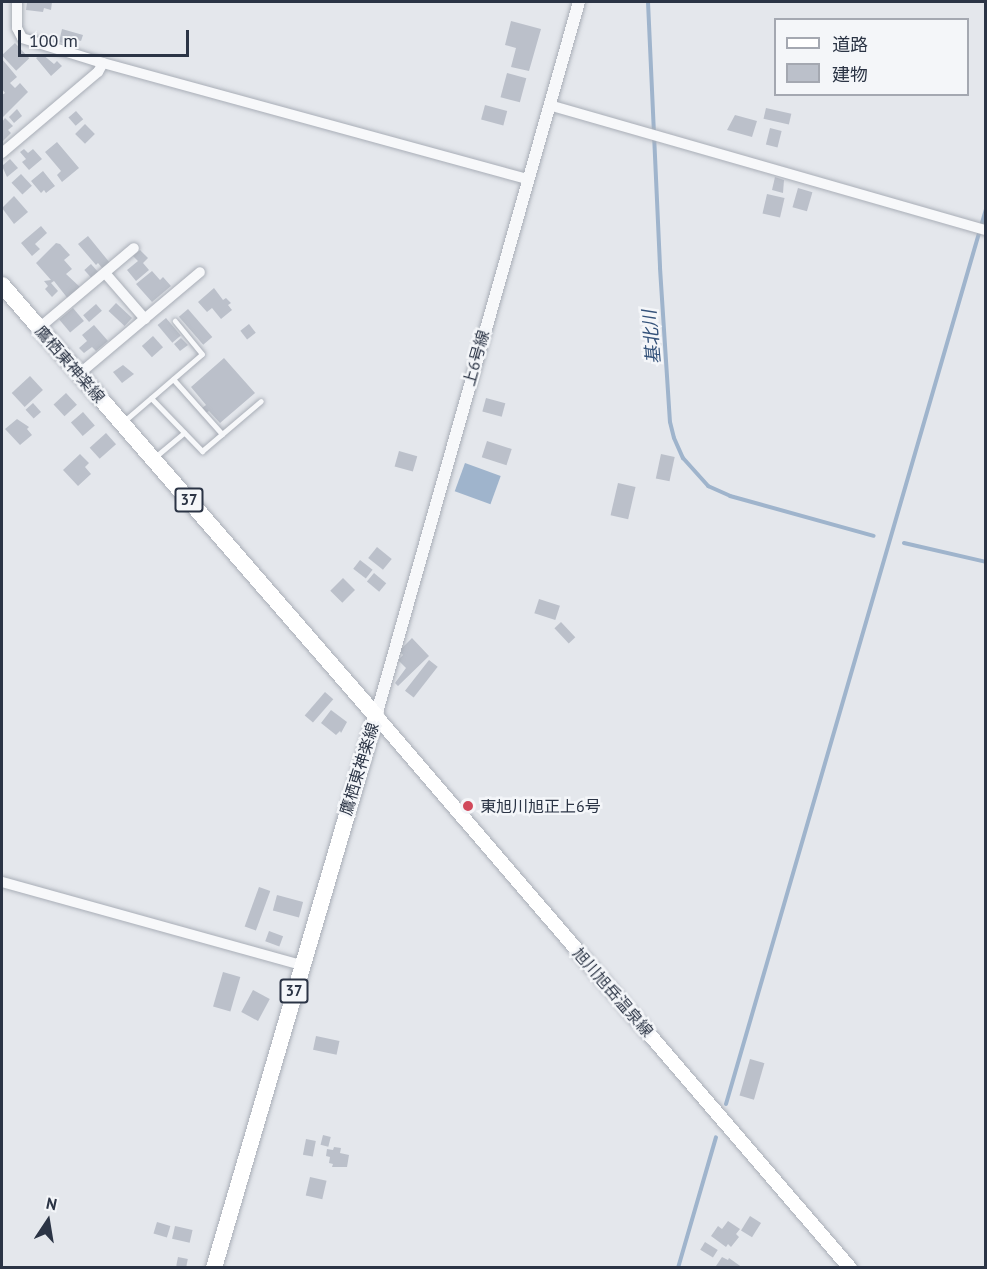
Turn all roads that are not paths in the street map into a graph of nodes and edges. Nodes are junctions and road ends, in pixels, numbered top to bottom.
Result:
1 (17, 2) edge
2 (579, 2) edge
3 (103, 63) junction
4 (549, 105) junction
5 (2, 153) edge
6 (528, 179) junction
7 (981, 228) edge
8 (134, 248) dead end
9 (200, 272) dead end
10 (105, 273) junction
11 (2, 285) edge
12 (145, 319) junction
13 (175, 321) dead end
14 (39, 328) junction
15 (79, 374) junction
16 (173, 379) junction
17 (151, 398) junction
18 (261, 401) dead end
19 (121, 423) junction
20 (184, 433) junction
21 (222, 434) junction
22 (153, 459) junction
23 (376, 716) junction
24 (2, 882) edge
25 (302, 965) junction
26 (214, 1268) edge
27 (850, 1268) edge

1 - 3 street
2 - 4 street, 上6号線
3 - 5 street
3 - 6 street
4 - 6 street, 上6号線
4 - 7 street
6 - 23 street, 上6号線
8 - 10 street
9 - 12 street
10 - 12 street
10 - 14 street
11 - 14 main road, 鷹栖東神楽線 / 37
12 - 15 street
13 - 16 lane
14 - 15 main road, 鷹栖東神楽線 / 37
15 - 19 main road, 鷹栖東神楽線 / 37
16 - 17 lane
16 - 21 lane
17 - 19 lane
17 - 20 lane
18 - 21 lane
19 - 22 main road, 鷹栖東神楽線 / 37
20 - 21 lane
20 - 22 lane
22 - 23 main road, 鷹栖東神楽線 / 37
23 - 25 main road, 鷹栖東神楽線 / 37
23 - 27 main road, 旭川旭岳温泉線
24 - 25 street
25 - 26 main road, 鷹栖東神楽線 / 37

